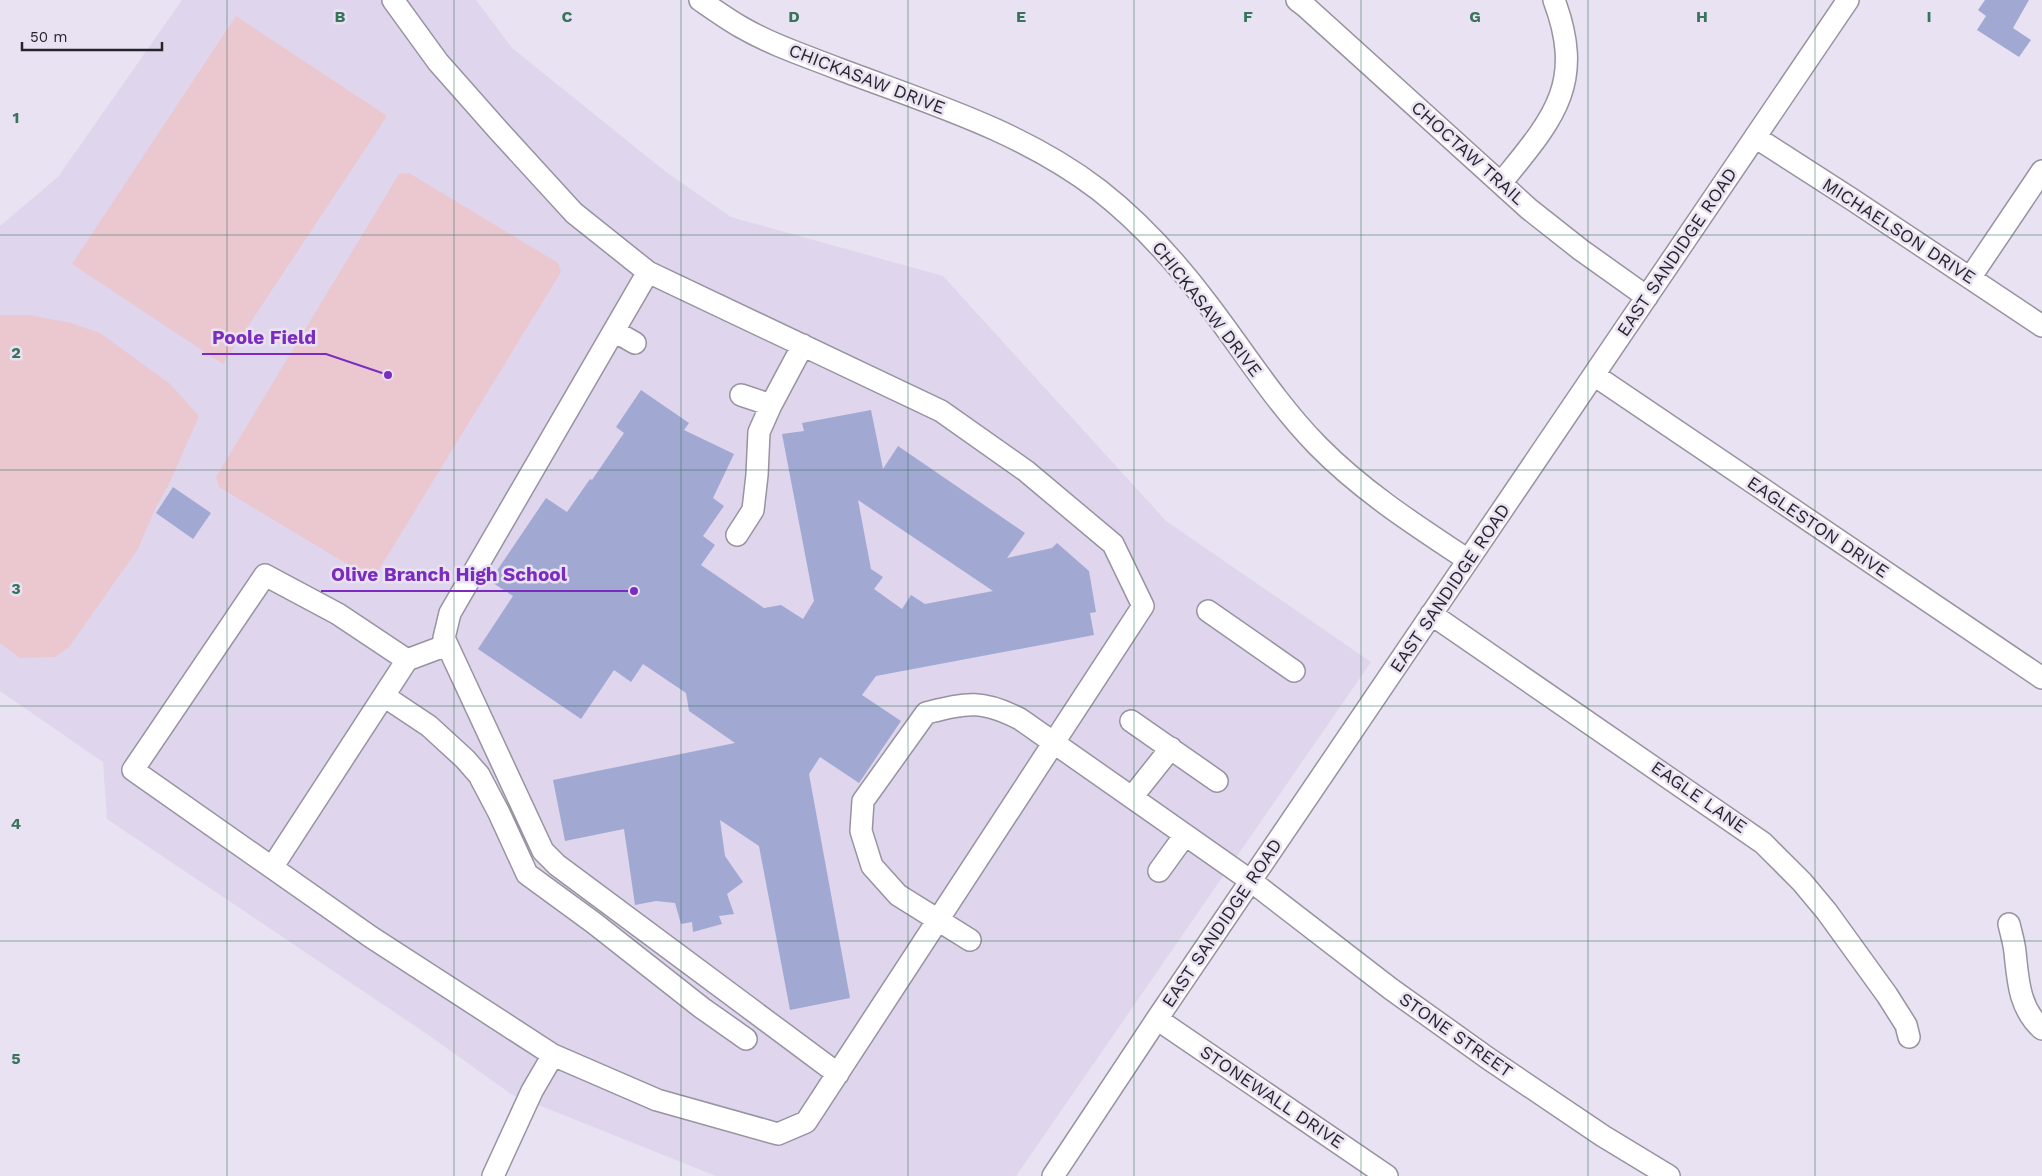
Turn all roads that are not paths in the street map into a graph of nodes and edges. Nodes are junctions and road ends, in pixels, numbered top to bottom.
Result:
1 (393, 0) edge
2 (700, 0) edge
3 (1297, 0) edge
4 (1554, 0) edge
5 (1848, 0) edge
6 (1755, 137) junction
7 (2042, 171) edge
8 (1501, 182) junction
9 (648, 272) junction
10 (1970, 278) junction
11 (1647, 297) junction
12 (2042, 326) edge
13 (614, 331) junction
14 (635, 342) dead end
15 (803, 345) junction
16 (1594, 375) junction
17 (741, 395) dead end
18 (771, 405) junction
19 (737, 535) dead end
20 (1468, 560) junction
21 (1208, 611) dead end
22 (1431, 614) junction
23 (448, 645) junction
24 (406, 660) junction
25 (1294, 672) dead end
26 (2042, 678) edge
27 (384, 696) junction
28 (1131, 721) dead end
29 (1054, 742) junction
30 (1171, 748) junction
31 (1217, 781) dead end
32 (1132, 798) junction
33 (1185, 834) junction
34 (273, 866) junction
35 (1159, 871) dead end
36 (1251, 881) junction
37 (938, 920) junction
38 (2009, 924) dead end
39 (970, 940) dead end
40 (1157, 1019) junction
41 (2042, 1029) edge
42 (1909, 1037) dead end
43 (746, 1039) dead end
44 (553, 1055) junction
45 (838, 1074) junction
46 (493, 1176) edge
47 (1053, 1176) edge
48 (1387, 1176) edge
49 (1669, 1176) edge

1 - 9 street
2 - 20 street, CHICKASAW DRIVE
3 - 8 street, CHOCTAW TRAIL
4 - 8 street
5 - 6 street, EAST SANDIDGE ROAD
6 - 10 street, MICHAELSON DRIVE
6 - 11 street, EAST SANDIDGE ROAD
7 - 10 street
8 - 11 street, CHOCTAW TRAIL
9 - 13 street
9 - 15 street
10 - 12 street, MICHAELSON DRIVE
11 - 16 street, EAST SANDIDGE ROAD
13 - 14 street
13 - 23 street
15 - 18 street
15 - 29 street
16 - 20 street, EAST SANDIDGE ROAD
16 - 26 street, EAGLESTON DRIVE
17 - 18 street
18 - 19 street
20 - 22 street, EAST SANDIDGE ROAD
21 - 25 street
22 - 36 street, EAST SANDIDGE ROAD
22 - 42 street, EAGLE LANE
23 - 24 street
23 - 45 street
24 - 27 street
24 - 34 street
27 - 34 street
27 - 43 street
28 - 30 street
29 - 32 street, STONE STREET
29 - 37 street
29 - 37 street, STONE STREET
30 - 31 street
30 - 32 street
32 - 33 street, STONE STREET
33 - 35 street
33 - 36 street, STONE STREET
34 - 44 street
36 - 40 street, EAST SANDIDGE ROAD
36 - 49 street, STONE STREET
37 - 39 street, STONE STREET
37 - 45 street
38 - 41 street
40 - 47 street, EAST SANDIDGE ROAD
40 - 48 street, STONEWALL DRIVE
44 - 45 street
44 - 46 street

